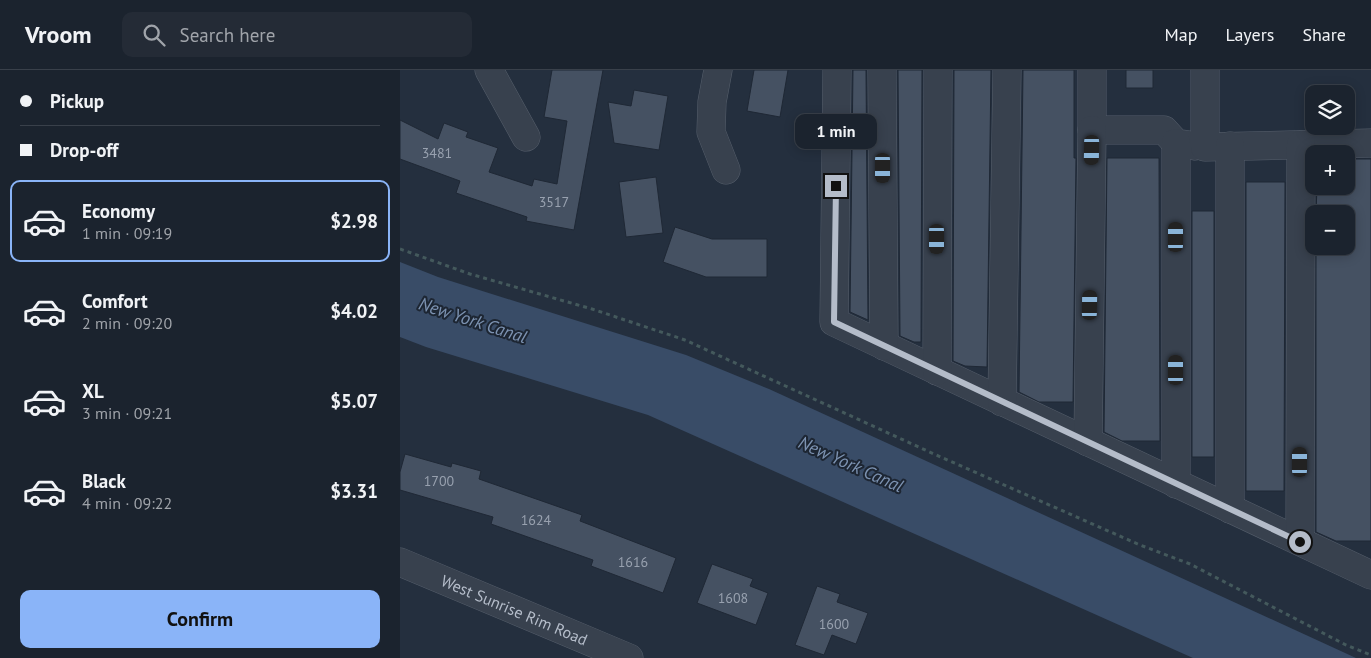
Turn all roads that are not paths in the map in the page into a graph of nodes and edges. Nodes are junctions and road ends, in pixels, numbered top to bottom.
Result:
1 (488, 70) edge
2 (718, 70) edge
3 (837, 70) edge
4 (882, 70) edge
5 (938, 70) edge
6 (1006, 70) edge
7 (1092, 70) edge
8 (1205, 70) edge
9 (1092, 130) junction
10 (526, 137) dead end
11 (1176, 143) junction
12 (1213, 143) junction
13 (1371, 143) edge
14 (1301, 144) junction
15 (726, 170) dead end
16 (884, 346) junction
17 (937, 370) junction
18 (1002, 402) junction
19 (1088, 442) junction
20 (1176, 484) junction
21 (1230, 509) junction
22 (1300, 542) junction
23 (400, 562) edge
24 (1371, 575) edge
25 (629, 658) edge

1 - 10 street
2 - 15 street
3 - 16 street
4 - 16 street
5 - 17 street
6 - 18 street
7 - 9 street
8 - 12 street
9 - 11 street
9 - 19 street
11 - 12 street
11 - 20 street
12 - 14 street
12 - 21 street
13 - 14 street
14 - 22 street
16 - 17 street
17 - 18 street
18 - 19 street
19 - 20 street
20 - 21 street
21 - 22 street
22 - 24 street
23 - 25 street, West Sunrise Rim Road

